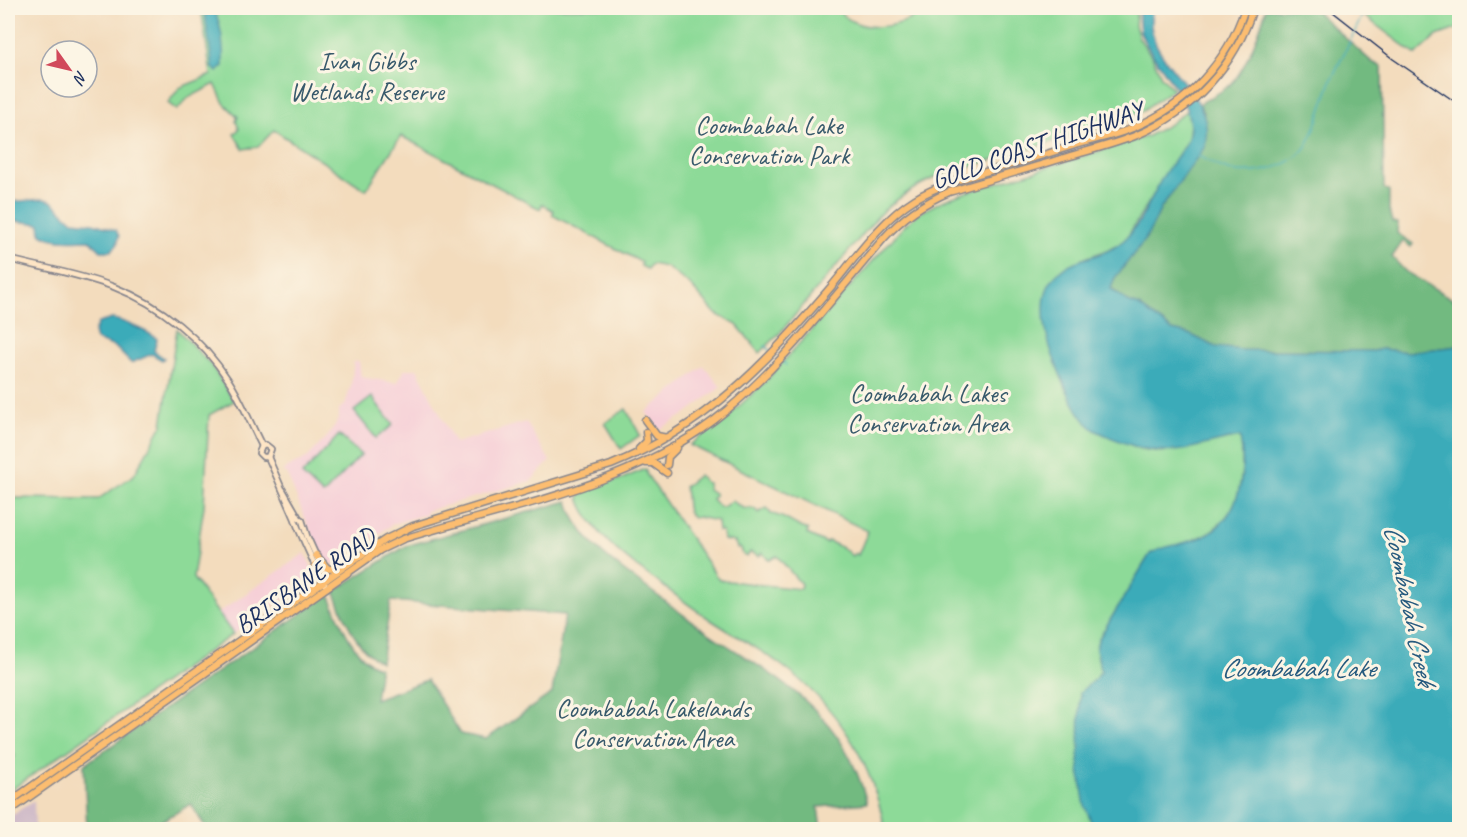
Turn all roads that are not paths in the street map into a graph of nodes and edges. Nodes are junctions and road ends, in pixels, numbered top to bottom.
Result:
1 (1245, 8) edge
2 (1253, 8) edge
3 (8, 259) edge
4 (725, 412) junction
5 (645, 420) dead end
6 (646, 432) dead end
7 (669, 437) junction
8 (656, 444) joint
9 (661, 454) joint
10 (641, 464) junction
11 (667, 465) dead end
12 (592, 471) junction
13 (667, 473) dead end
14 (313, 552) junction
15 (315, 565) junction
16 (348, 565) junction
17 (326, 583) junction
18 (296, 602) junction
19 (239, 646) junction
20 (8, 803) edge
21 (8, 812) edge

1 - 7 highway, GOLD COAST HIGHWAY
2 - 4 highway, GOLD COAST HIGHWAY
3 - 14 main road
4 - 9 highway, GOLD COAST HIGHWAY
4 - 11 highway
5 - 7 highway
6 - 12 highway
7 - 8 highway, GOLD COAST HIGHWAY
8 - 12 highway, BRISBANE ROAD
9 - 10 highway, BRISBANE ROAD
10 - 13 highway
10 - 17 highway, BRISBANE ROAD
12 - 16 highway, BRISBANE ROAD
14 - 15 main road
14 - 16 highway
14 - 17 main road
15 - 17 main road
15 - 18 highway
16 - 17 highway, BRISBANE ROAD
17 - 18 highway, BRISBANE ROAD
17 - 19 highway, BRISBANE ROAD
18 - 19 highway, BRISBANE ROAD
19 - 20 highway, BRISBANE ROAD
19 - 21 highway, BRISBANE ROAD

